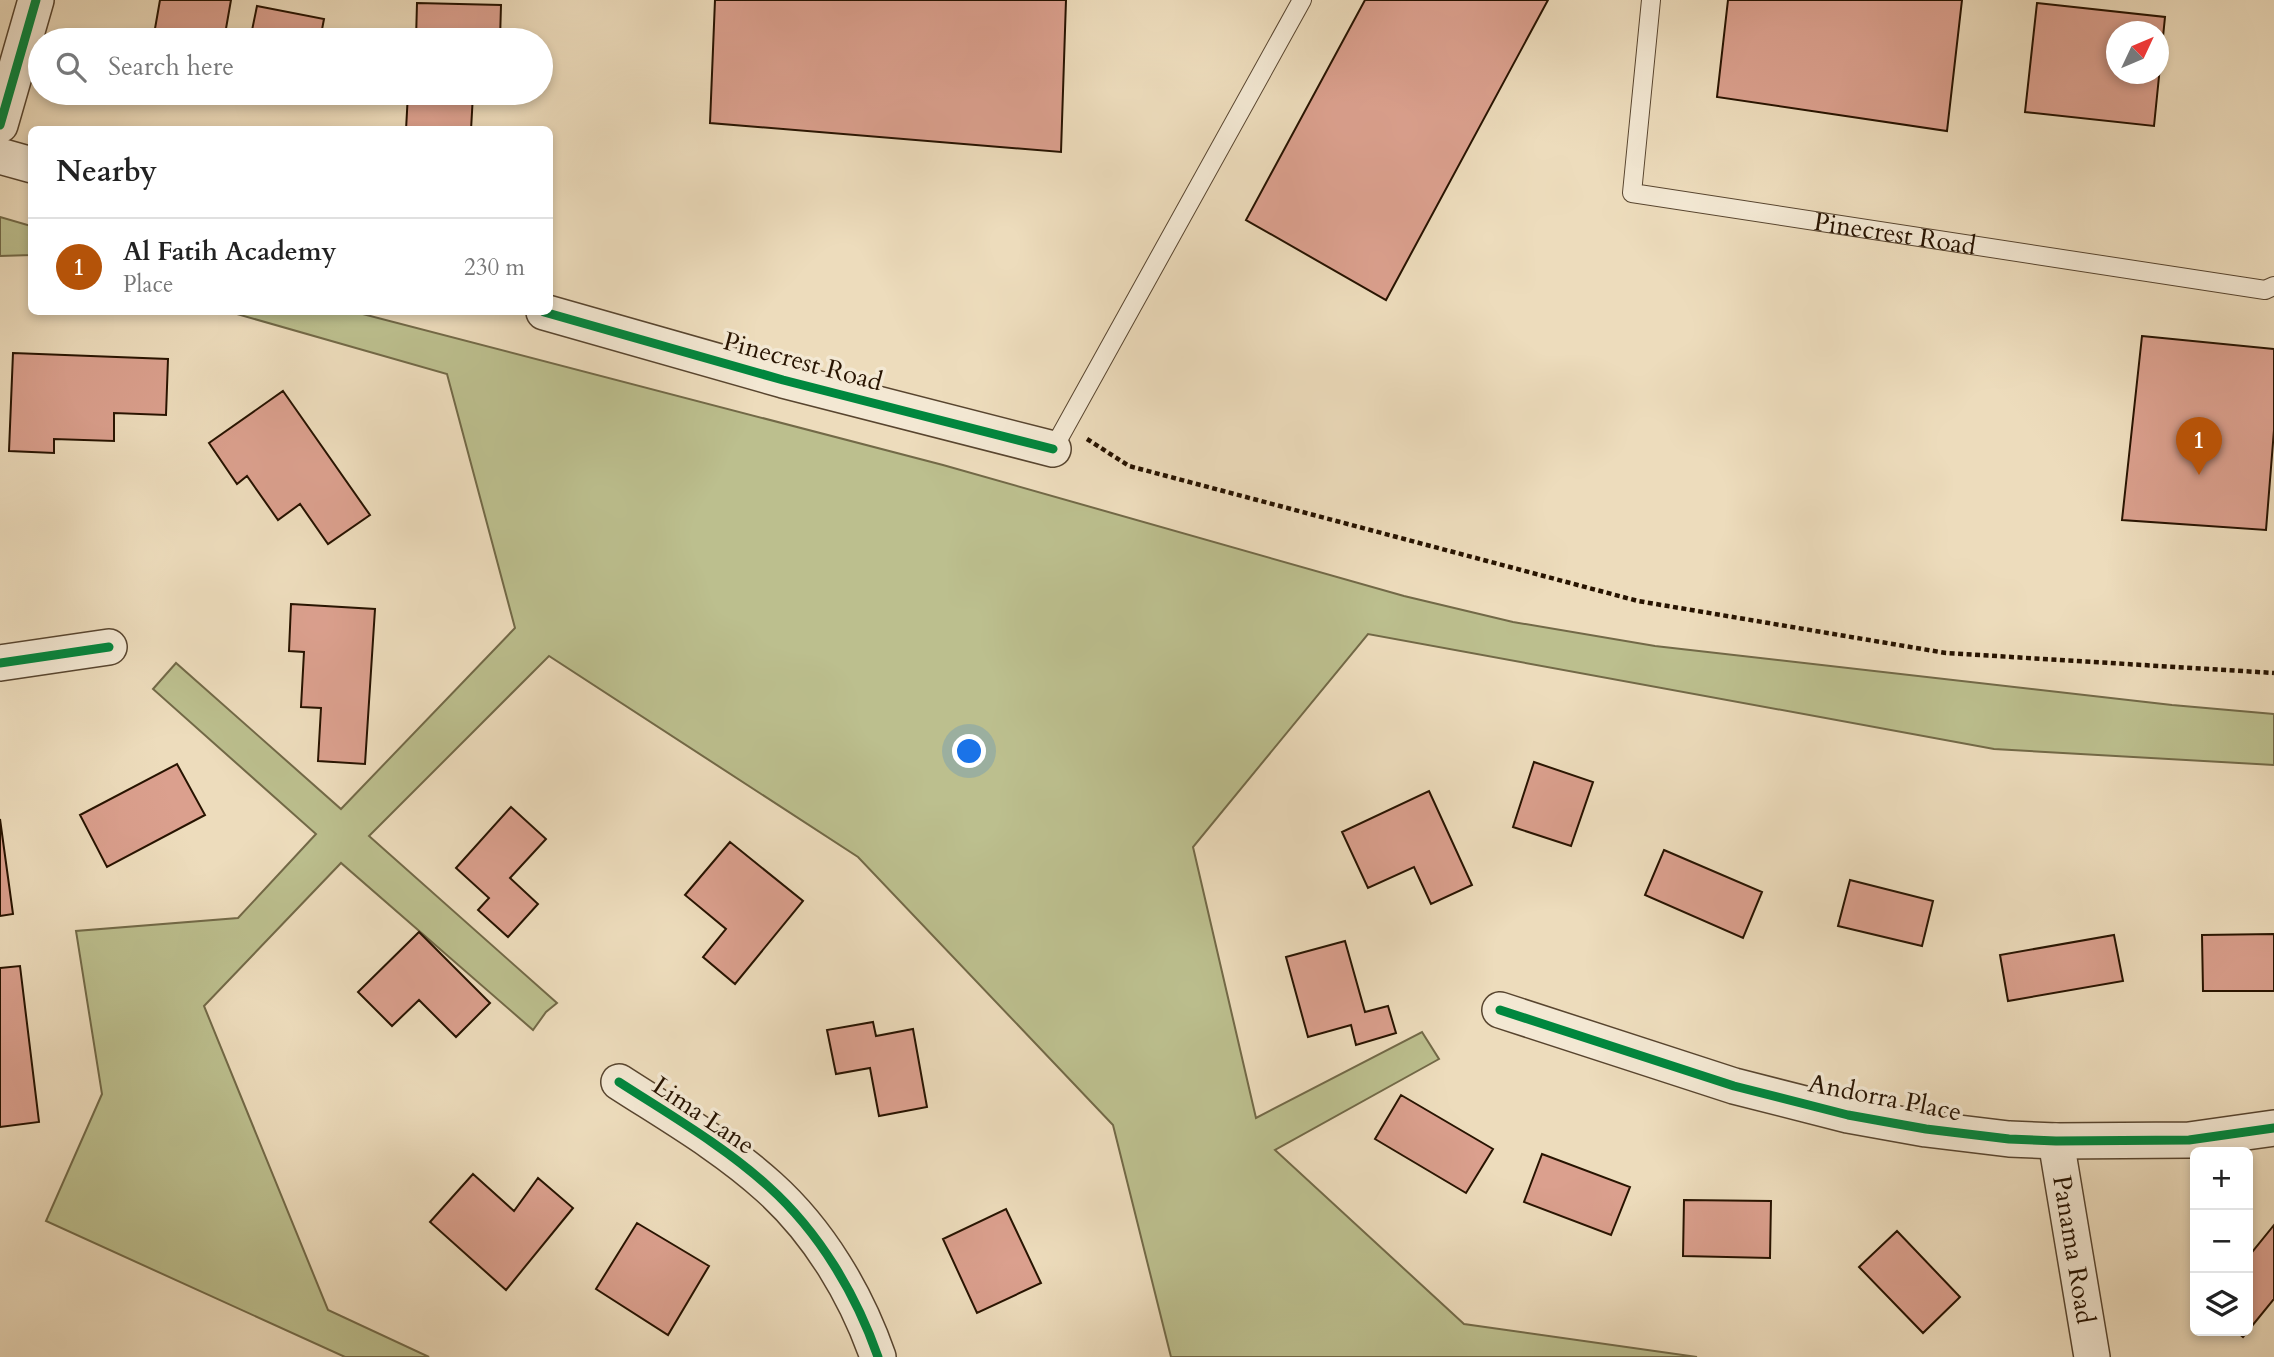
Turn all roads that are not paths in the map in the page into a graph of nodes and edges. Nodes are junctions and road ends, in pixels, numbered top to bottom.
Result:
1 (36, 0) edge
2 (1302, 0) edge
3 (1651, 0) edge
4 (0, 125) edge
5 (0, 156) edge
6 (28, 164) edge
7 (2274, 286) edge
8 (553, 315) edge
9 (1059, 437) joint
10 (108, 647) dead end
11 (0, 663) edge
12 (1500, 1010) dead end
13 (619, 1082) dead end
14 (2274, 1128) edge
15 (2056, 1141) junction
16 (878, 1357) edge
17 (2092, 1357) edge

1 - 4 street
2 - 9 lane
3 - 7 lane, Pinecrest Road
5 - 6 street
8 - 9 street, Pinecrest Road
10 - 11 street
12 - 15 street, Andorra Place
13 - 16 street, Lima Lane
14 - 15 street, Andorra Place
15 - 17 street, Panama Road

